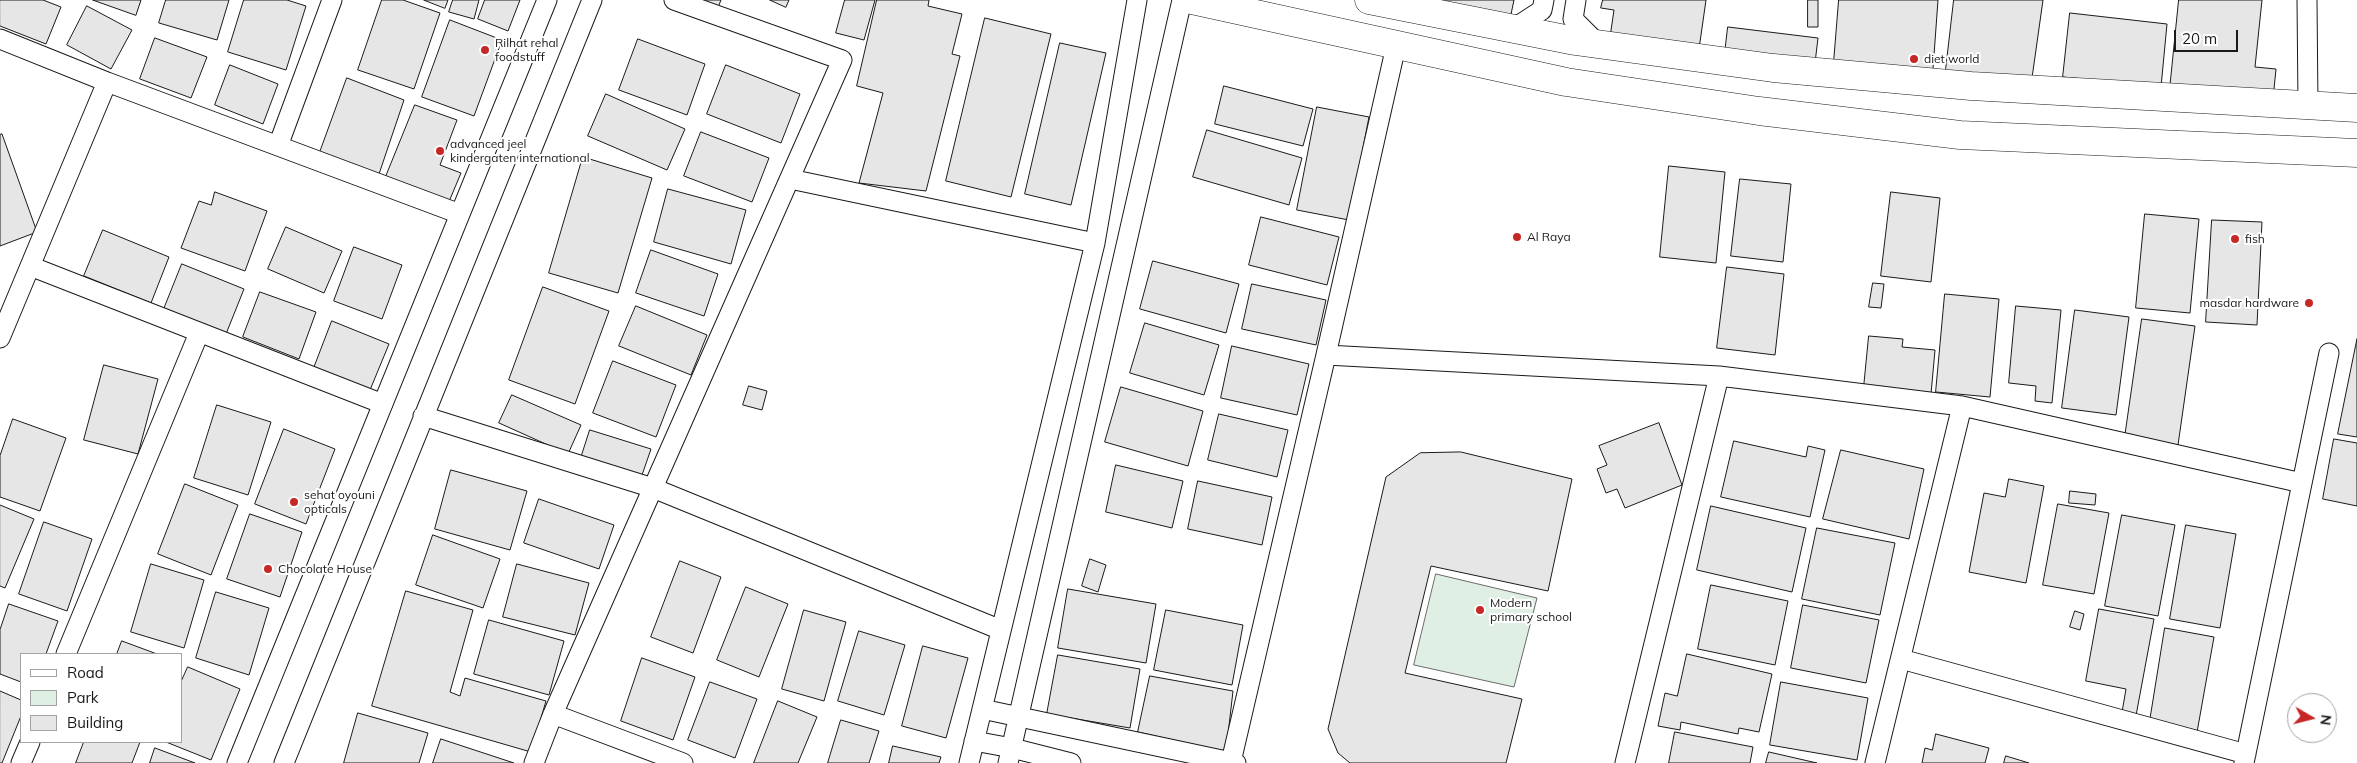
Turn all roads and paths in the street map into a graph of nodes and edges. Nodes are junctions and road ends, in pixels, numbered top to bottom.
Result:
1 (332, 0) edge
2 (547, 0) edge
3 (592, 0) edge
4 (674, 0) edge
5 (1137, 0) edge
6 (1182, 0) edge
7 (1192, 0) edge
8 (1368, 0) edge
9 (1544, 0) edge
10 (1576, 0) edge
11 (2307, 0) edge
12 (1513, 29) junction
13 (0, 39) edge
14 (1598, 44) junction
15 (1396, 46) junction
16 (107, 82) junction
17 (2308, 105) junction
18 (2357, 108) edge
19 (278, 146) junction
20 (2357, 153) edge
21 (790, 180) junction
22 (460, 214) junction
23 (1095, 243) junction
24 (30, 266) junction
25 (200, 333) junction
26 (0, 338) edge
27 (2329, 353) dead end
28 (1326, 355) junction
29 (1719, 376) junction
30 (383, 404) junction
31 (1962, 406) junction
32 (423, 416) junction
33 (2302, 483) junction
34 (653, 488) junction
35 (1001, 630) junction
36 (66, 653) edge
37 (1901, 660) junction
38 (982, 709) junction
39 (553, 714) junction
40 (1020, 717) junction
41 (974, 742) junction
42 (30, 743) edge
43 (1010, 756) edge
44 (2245, 758) edge
45 (1233, 762) edge
46 (21, 763) edge
47 (236, 763) edge
48 (284, 763) edge
49 (534, 763) edge
50 (683, 763) edge
51 (969, 763) edge
52 (1071, 763) edge
53 (1625, 763) edge
54 (1875, 763) edge

1 - 19 street
2 - 22 street
3 - 32 street
4 - 21 street
5 - 23 street
6 - 40 street
7 - 15 main road
8 - 12 main road
9 - 12 street
10 - 14 street
11 - 17 street
12 - 14 main road
13 - 16 street
14 - 17 main road
15 - 20 main road
15 - 28 street
16 - 19 street
16 - 24 street
17 - 18 main road
19 - 22 street
21 - 23 street
21 - 34 street
22 - 30 street
23 - 35 street
24 - 25 street
24 - 26 street
25 - 30 street
25 - 36 street
27 - 33 street
28 - 29 street
28 - 45 street
29 - 31 street
29 - 53 street
30 - 47 street
31 - 33 street
31 - 37 street
32 - 34 street
32 - 48 street
33 - 44 street
34 - 35 street
34 - 39 street
35 - 38 street
37 - 44 street
37 - 54 street
38 - 40 street
38 - 41 street
39 - 49 street
39 - 50 street
40 - 43 street
40 - 45 street
41 - 43 street
41 - 51 street
42 - 46 street
43 - 52 street

